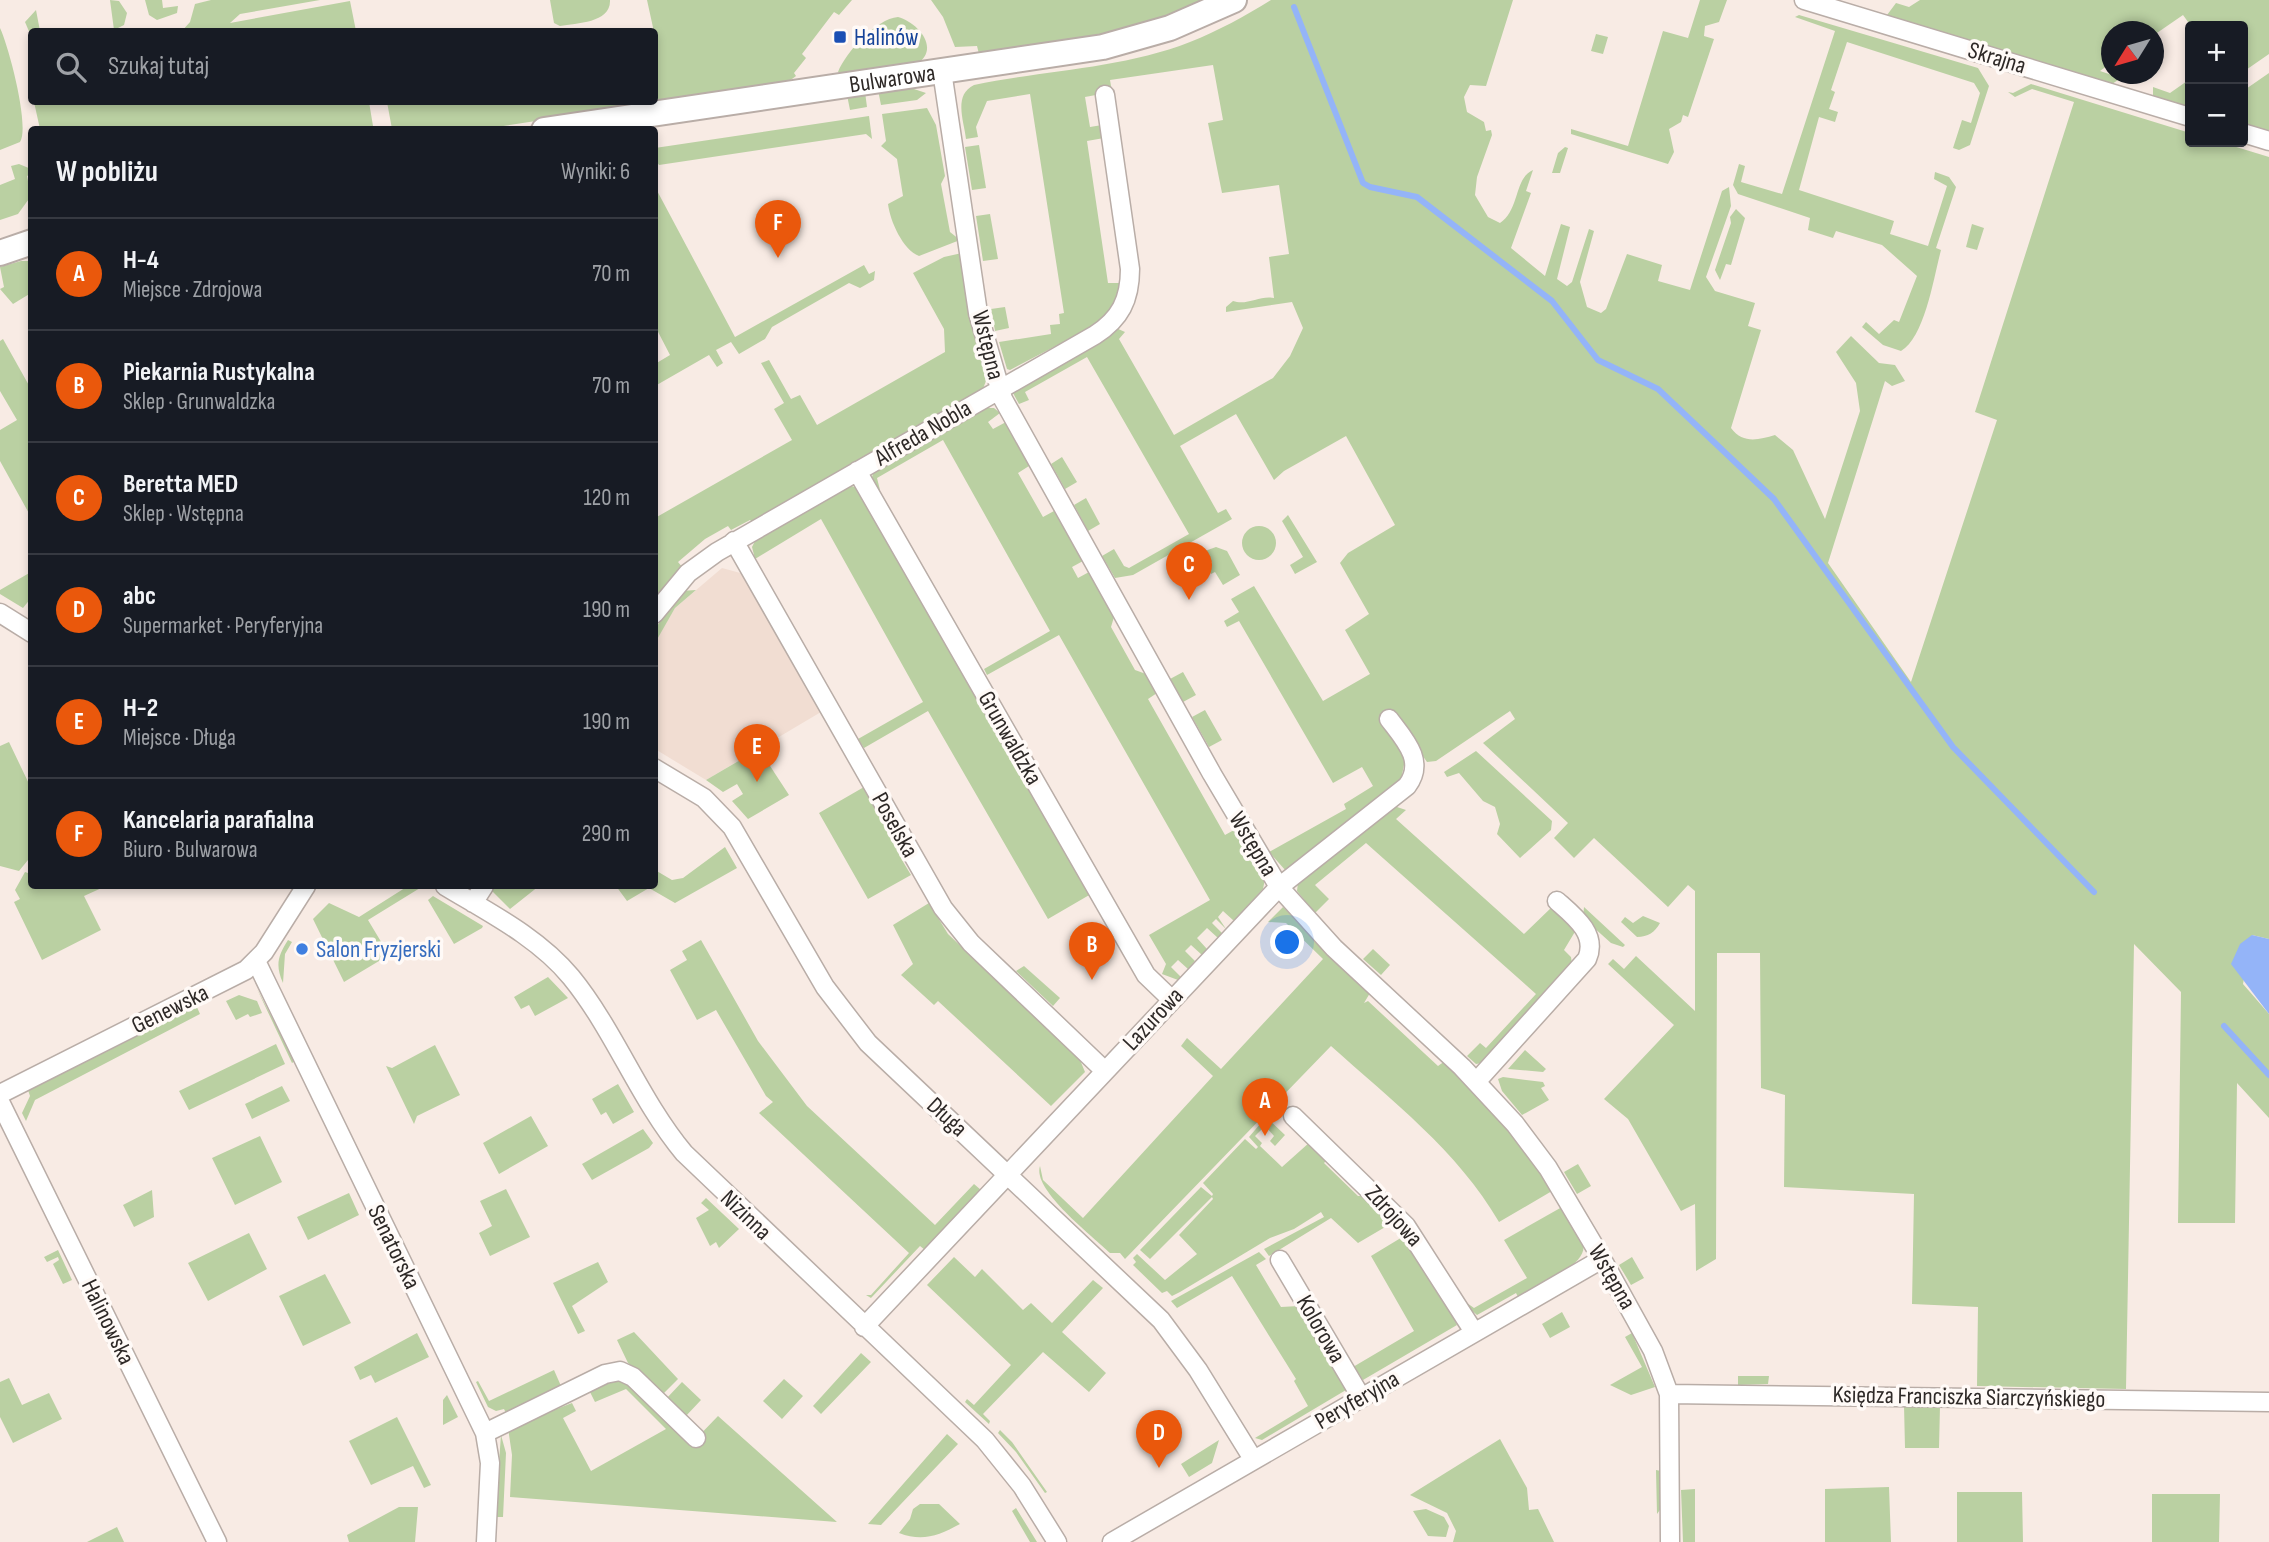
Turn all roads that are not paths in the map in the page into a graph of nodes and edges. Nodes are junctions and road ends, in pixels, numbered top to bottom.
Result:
1 (1234, 0) edge
2 (1804, 0) edge
3 (942, 71) junction
4 (1105, 96) dead end
5 (2185, 115) edge
6 (571, 126) edge
7 (2248, 135) edge
8 (2269, 141) edge
9 (28, 243) edge
10 (0, 253) edge
11 (999, 390) junction
12 (857, 471) junction
13 (734, 541) junction
14 (658, 609) edge
15 (0, 613) edge
16 (28, 630) edge
17 (1389, 719) dead end
18 (658, 770) edge
19 (1279, 887) junction
20 (304, 889) edge
21 (450, 889) edge
22 (482, 889) edge
23 (1558, 901) dead end
24 (473, 903) junction
25 (256, 961) junction
26 (1171, 999) junction
27 (1105, 1071) junction
28 (1477, 1081) junction
29 (0, 1094) edge
30 (0, 1102) edge
31 (1293, 1116) dead end
32 (1008, 1175) junction
33 (1602, 1259) junction
34 (1280, 1260) dead end
35 (864, 1327) junction
36 (1474, 1332) junction
37 (1669, 1394) junction
38 (1361, 1397) junction
39 (2269, 1402) edge
40 (485, 1433) junction
41 (696, 1438) dead end
42 (1253, 1459) junction
43 (217, 1542) edge
44 (486, 1542) edge
45 (1057, 1542) edge
46 (1112, 1542) edge
47 (1670, 1542) edge

1 - 3 street, Bulwarowa
2 - 5 street, Skrajna
3 - 6 street, Bulwarowa
3 - 11 street, Wstępna
4 - 11 street, Alfreda Nobla
7 - 8 street
9 - 10 street
11 - 12 street, Alfreda Nobla
11 - 19 street, Wstępna
12 - 13 street, Alfreda Nobla
12 - 26 street, Grunwaldzka
13 - 14 street, Alfreda Nobla
13 - 27 street, Poselska
15 - 16 street
17 - 19 street, Lazurowa
18 - 32 street, Długa
19 - 26 street, Lazurowa
19 - 28 street, Wstępna
20 - 25 street, Genewska
21 - 24 street, Nizinna
22 - 24 street
23 - 28 street
24 - 35 street, Nizinna
25 - 29 street, Genewska
25 - 40 street, Senatorska
26 - 27 street, Lazurowa
27 - 32 street, Lazurowa
28 - 33 street, Wstępna
30 - 43 street, Halinowska
31 - 36 street, Zdrojowa
32 - 35 street, Lazurowa
32 - 42 street, Długa
33 - 36 street, Peryferyjna
33 - 37 street, Wstępna
34 - 38 street, Kolorowa
35 - 45 street, Nizinna
36 - 38 street, Peryferyjna
37 - 39 street, Księdza Franciszka Siarczyńskiego
37 - 47 street, Wstępna
38 - 42 street, Peryferyjna
40 - 41 street
40 - 44 street, Senatorska
42 - 46 street, Peryferyjna

